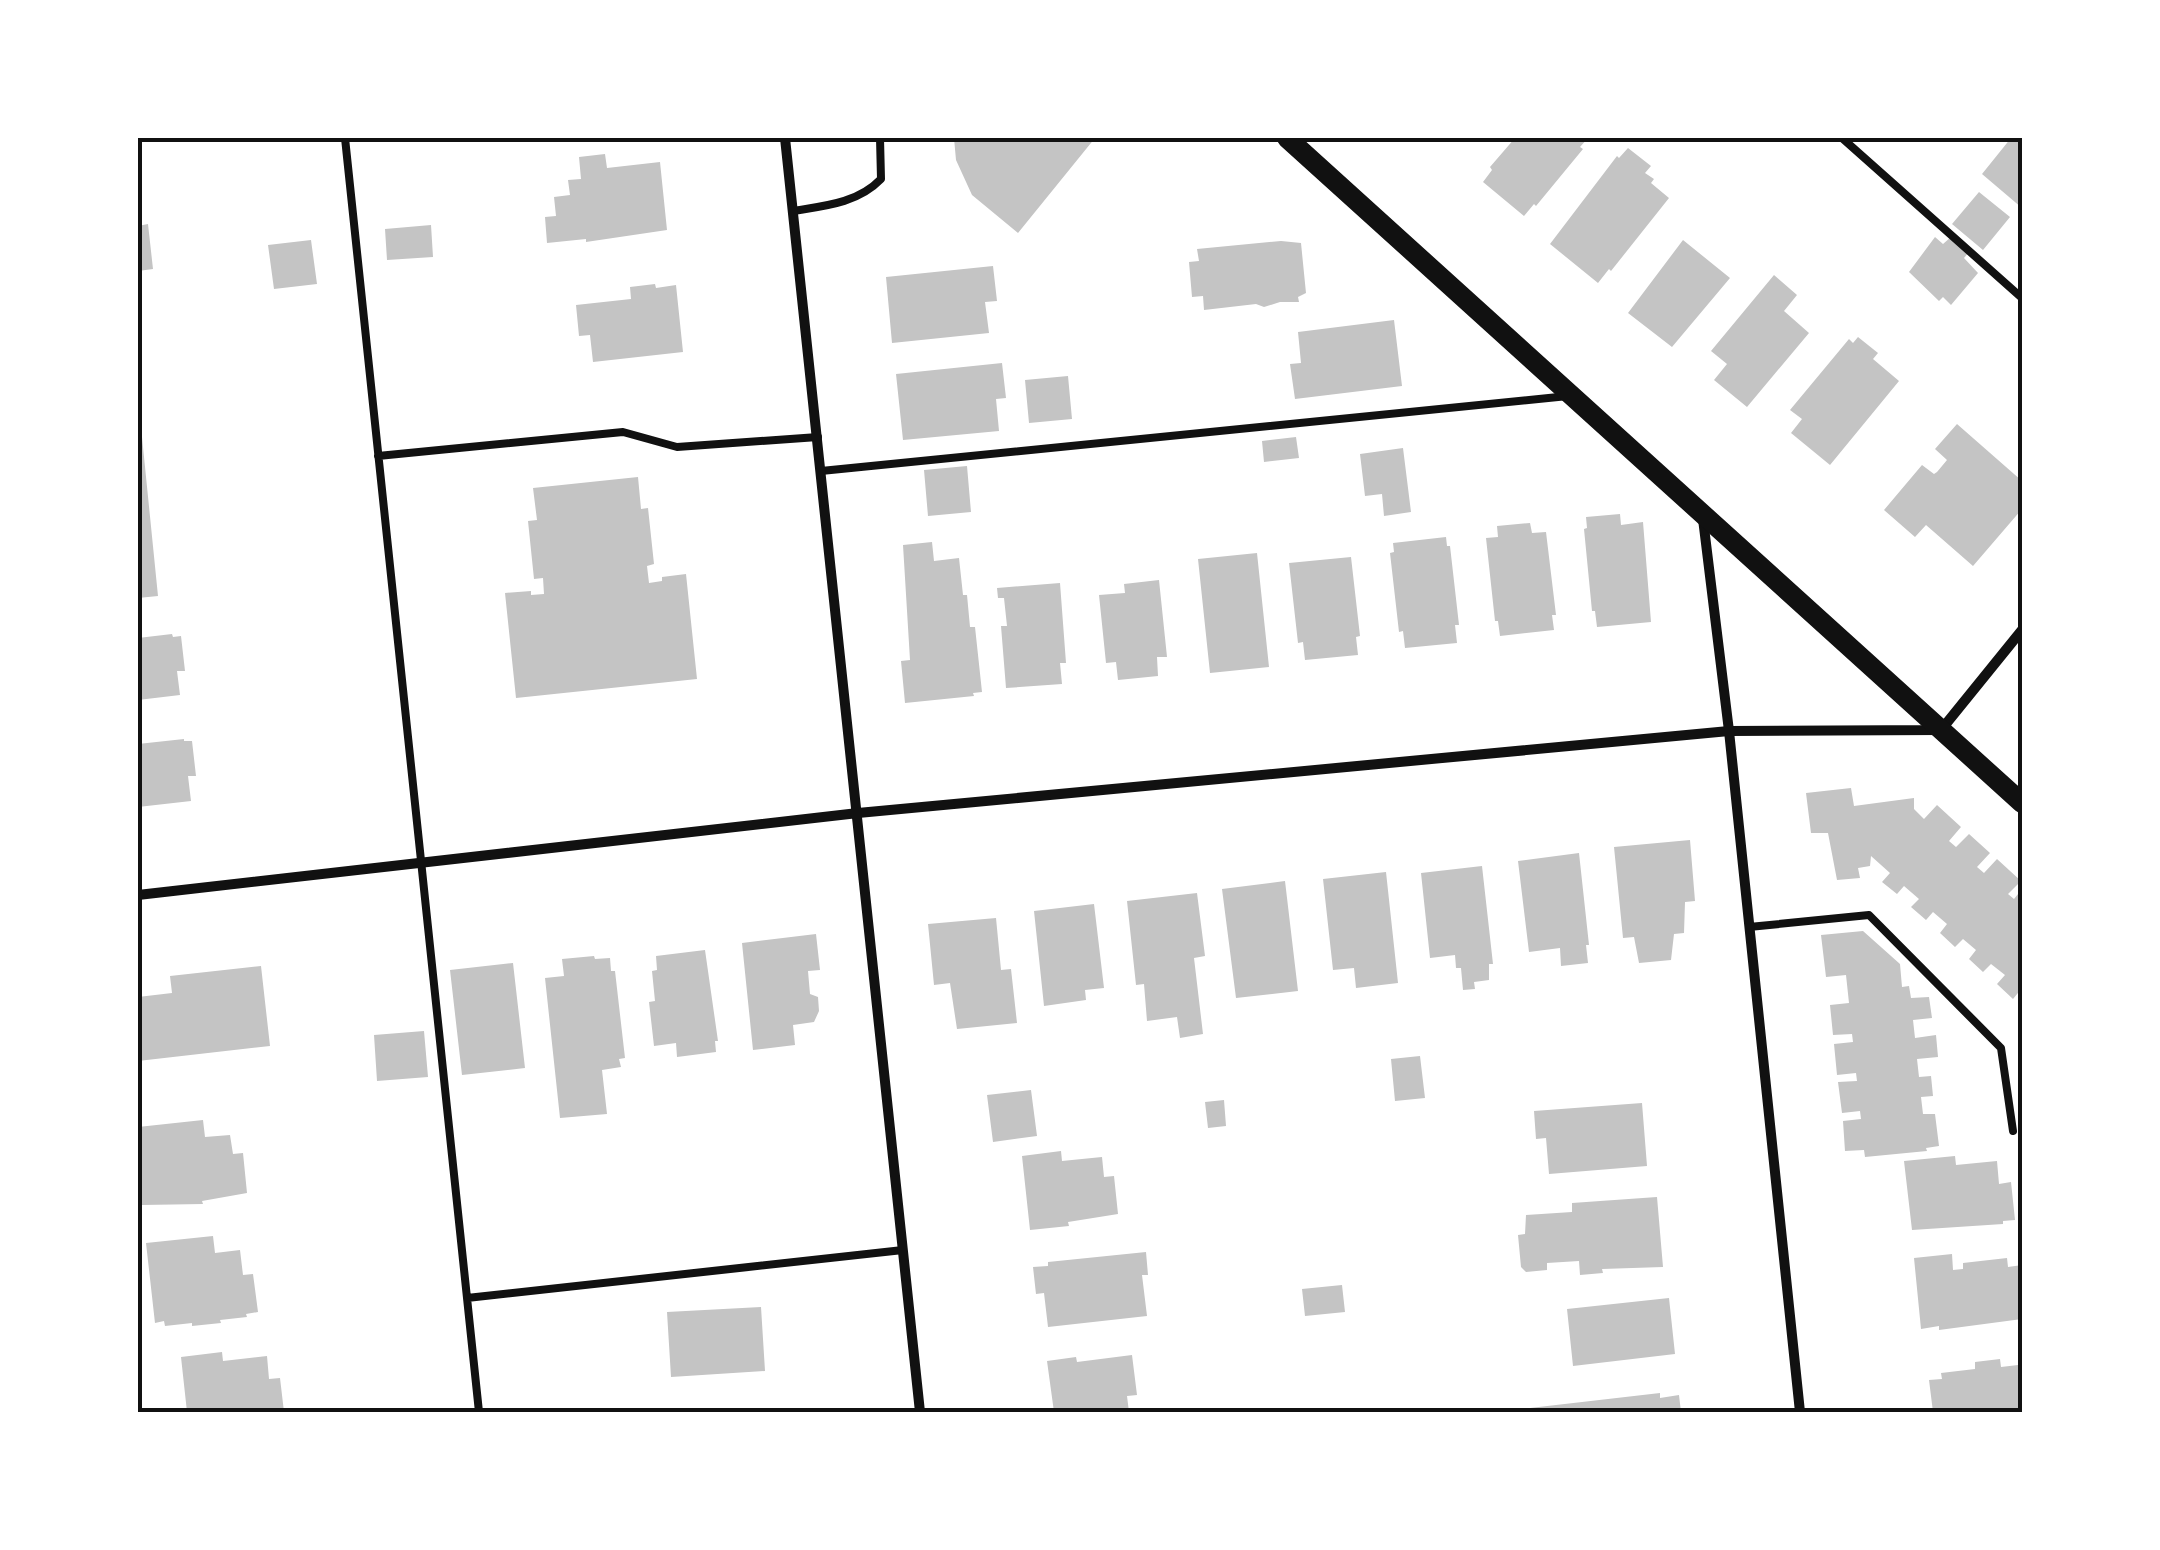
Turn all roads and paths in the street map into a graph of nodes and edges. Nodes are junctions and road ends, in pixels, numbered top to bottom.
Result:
1 (344, 138) edge
2 (785, 138) edge
3 (880, 138) edge
4 (1842, 138) edge
5 (1292, 139) edge
6 (793, 211) junction
7 (2022, 298) edge
8 (1572, 396) junction
9 (818, 437) junction
10 (378, 456) junction
11 (821, 471) junction
12 (1702, 514) junction
13 (2022, 630) edge
14 (1941, 730) junction
15 (1729, 731) junction
16 (2022, 803) edge
17 (858, 813) junction
18 (422, 864) junction
19 (138, 894) edge
20 (1749, 928) junction
21 (2013, 1131) dead end
22 (903, 1250) junction
23 (467, 1298) junction
24 (479, 1412) edge
25 (920, 1412) edge
26 (1800, 1412) edge

1 - 10 lane
2 - 6 street
3 - 6 lane
4 - 7 lane
5 - 8 main road
6 - 9 street
8 - 11 lane
8 - 12 main road
9 - 10 lane
9 - 11 street
10 - 18 lane
11 - 17 street
12 - 14 main road
12 - 15 street
13 - 14 street
14 - 15 street
14 - 16 main road
15 - 17 street
15 - 20 street
17 - 18 street
17 - 22 street
18 - 19 street
18 - 23 lane
20 - 21 lane
20 - 26 street
22 - 23 lane
22 - 25 street
23 - 24 lane

